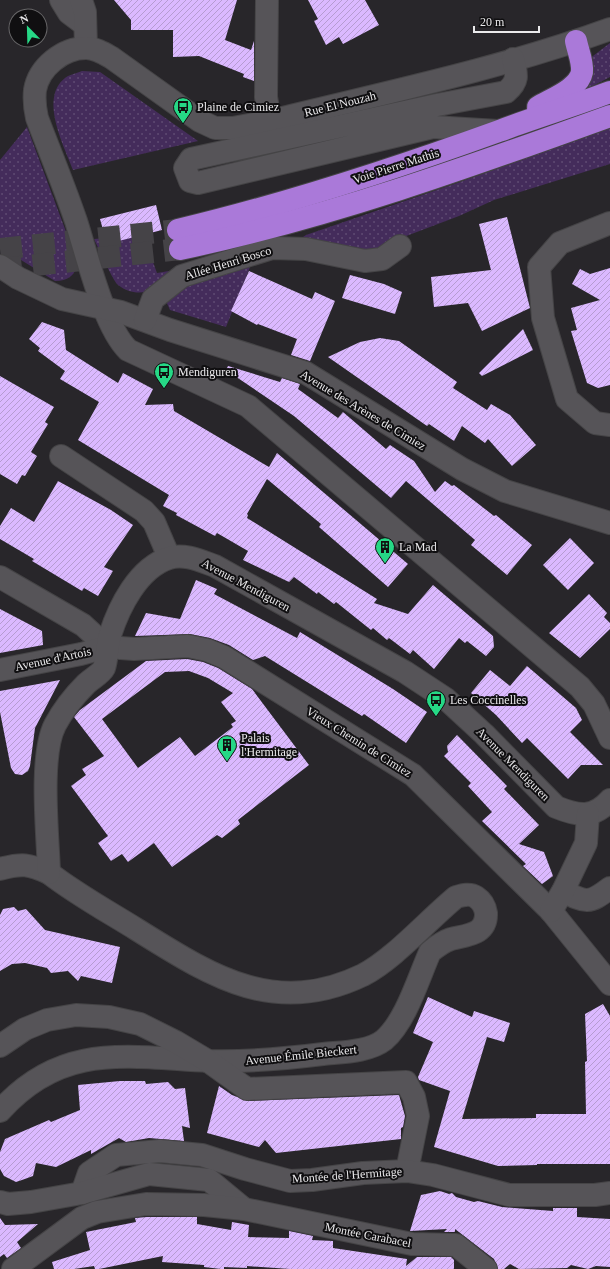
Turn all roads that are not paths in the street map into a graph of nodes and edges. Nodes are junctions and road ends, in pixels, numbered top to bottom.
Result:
1 (61, 0) edge
2 (81, 0) edge
3 (268, 0) edge
4 (85, 25) junction
5 (610, 29) edge
6 (576, 41) junction
7 (86, 48) junction
8 (513, 60) junction
9 (610, 92) edge
10 (610, 116) edge
11 (270, 121) junction
12 (498, 131) junction
13 (610, 223) edge
14 (400, 246) dead end
15 (0, 266) edge
16 (104, 308) junction
17 (145, 320) junction
18 (610, 426) edge
19 (61, 456) dead end
20 (610, 523) edge
21 (169, 558) junction
22 (0, 577) edge
23 (107, 646) junction
24 (0, 670) edge
25 (610, 738) edge
26 (610, 800) edge
27 (588, 814) junction
28 (0, 869) edge
29 (49, 873) junction
30 (610, 888) edge
31 (563, 892) junction
32 (551, 911) junction
33 (610, 984) edge
34 (0, 1046) edge
35 (208, 1061) junction
36 (0, 1111) edge
37 (407, 1171) junction
38 (82, 1193) junction
39 (610, 1193) edge
40 (0, 1202) edge
41 (244, 1209) junction
42 (13, 1269) edge
43 (486, 1269) edge

1 - 4 street
2 - 4 street
3 - 11 street
4 - 7 street
5 - 6 street, Rue El Nouzah
6 - 8 street, Rue El Nouzah
6 - 12 highway
7 - 11 street, Rue El Nouzah
7 - 16 street
8 - 11 street, Rue El Nouzah
8 - 12 street
9 - 12 highway, Voie Pierre Mathis
10 - 12 highway, Voie Pierre Mathis
13 - 18 street
14 - 17 street, Allée Henri Bosco
15 - 16 street, Avenue des Arènes de Cimiez
16 - 17 street, Avenue des Arènes de Cimiez
16 - 25 street
17 - 20 street, Avenue des Arènes de Cimiez
19 - 21 street
21 - 23 street, Avenue Mendiguren
21 - 27 street, Avenue Mendiguren
22 - 23 street
23 - 24 street, Avenue d'Artois
23 - 29 street, Avenue Mendiguren
23 - 32 street, Vieux Chemin de Cimiez
26 - 27 street
27 - 31 street
28 - 29 street, Avenue Émile Bieckert
29 - 35 street, Avenue Émile Bieckert
30 - 31 street
31 - 32 street
32 - 33 street, Vieux Chemin de Cimiez
34 - 35 street
35 - 36 street, Avenue Émile Bieckert
35 - 37 street, Montée de l'Hermitage
37 - 38 street, Montée de l'Hermitage
37 - 39 street
38 - 40 street
38 - 41 street
41 - 42 street
41 - 43 street, Montée Carabacel

